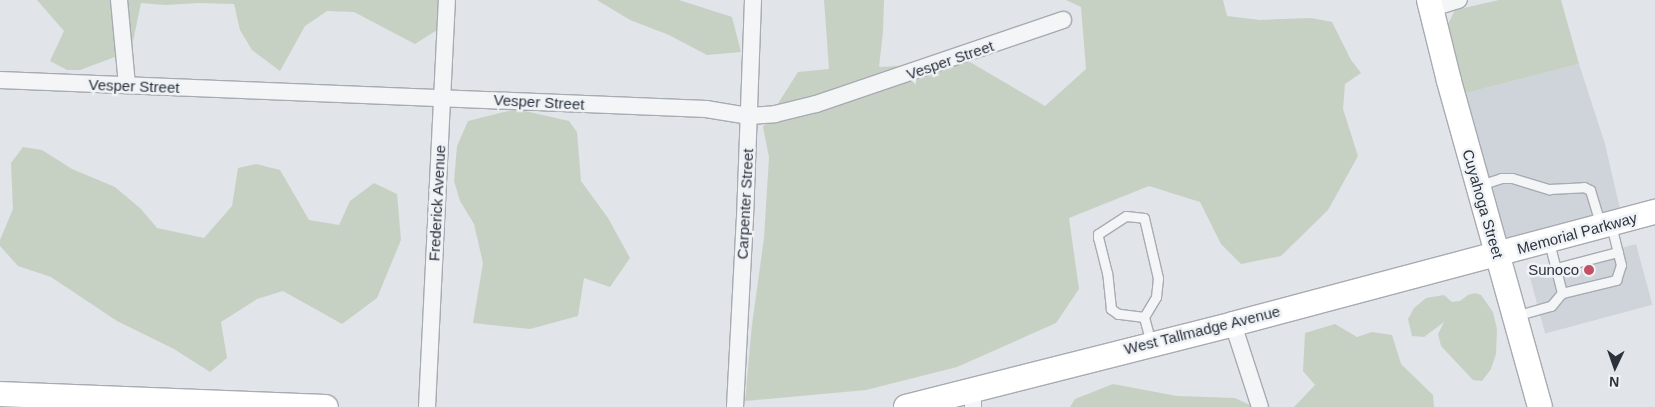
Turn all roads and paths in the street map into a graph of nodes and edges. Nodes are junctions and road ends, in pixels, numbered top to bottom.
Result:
1 (119, 0) edge
2 (447, 0) edge
3 (753, 0) edge
4 (1458, 0) edge
5 (1430, 4) edge
6 (1063, 20) dead end
7 (0, 80) edge
8 (127, 85) junction
9 (442, 97) junction
10 (749, 116) junction
11 (1477, 186) junction
12 (1655, 212) edge
13 (1606, 226) junction
14 (1549, 241) junction
15 (1618, 252) junction
16 (1498, 254) junction
17 (1556, 268) junction
18 (1562, 293) junction
19 (1515, 316) junction
20 (1144, 317) junction
21 (1233, 324) junction
22 (1151, 344) junction
23 (0, 394) edge
24 (973, 399) edge
25 (83, 402) edge
26 (326, 407) edge
27 (427, 407) edge
28 (734, 407) edge
29 (906, 407) edge
30 (1260, 407) edge
31 (1540, 407) edge

1 - 8 street
2 - 9 street, Frederick Avenue
3 - 10 street, Carpenter Street
4 - 5 street
5 - 11 main road, Cuyahoga Street
6 - 10 street, Vesper Street
7 - 8 street, Vesper Street
8 - 9 street, Vesper Street
9 - 10 street, Vesper Street
9 - 27 street, Frederick Avenue
10 - 28 street, Carpenter Street
11 - 13 lane
11 - 16 main road, Cuyahoga Street
12 - 13 main road, Memorial Parkway
13 - 14 main road, Memorial Parkway
13 - 15 lane
14 - 16 main road, Memorial Parkway
14 - 17 lane
15 - 17 lane
15 - 18 lane
16 - 19 main road, Cuyahoga Street
16 - 21 main road, West Tallmadge Avenue
17 - 18 lane
18 - 19 lane
19 - 31 main road, Cuyahoga Street
20 - 20 lane
20 - 22 lane
21 - 22 main road, West Tallmadge Avenue
21 - 30 street
22 - 24 main road, West Tallmadge Avenue
23 - 25 main road
24 - 29 main road, West Tallmadge Avenue
25 - 26 main road

